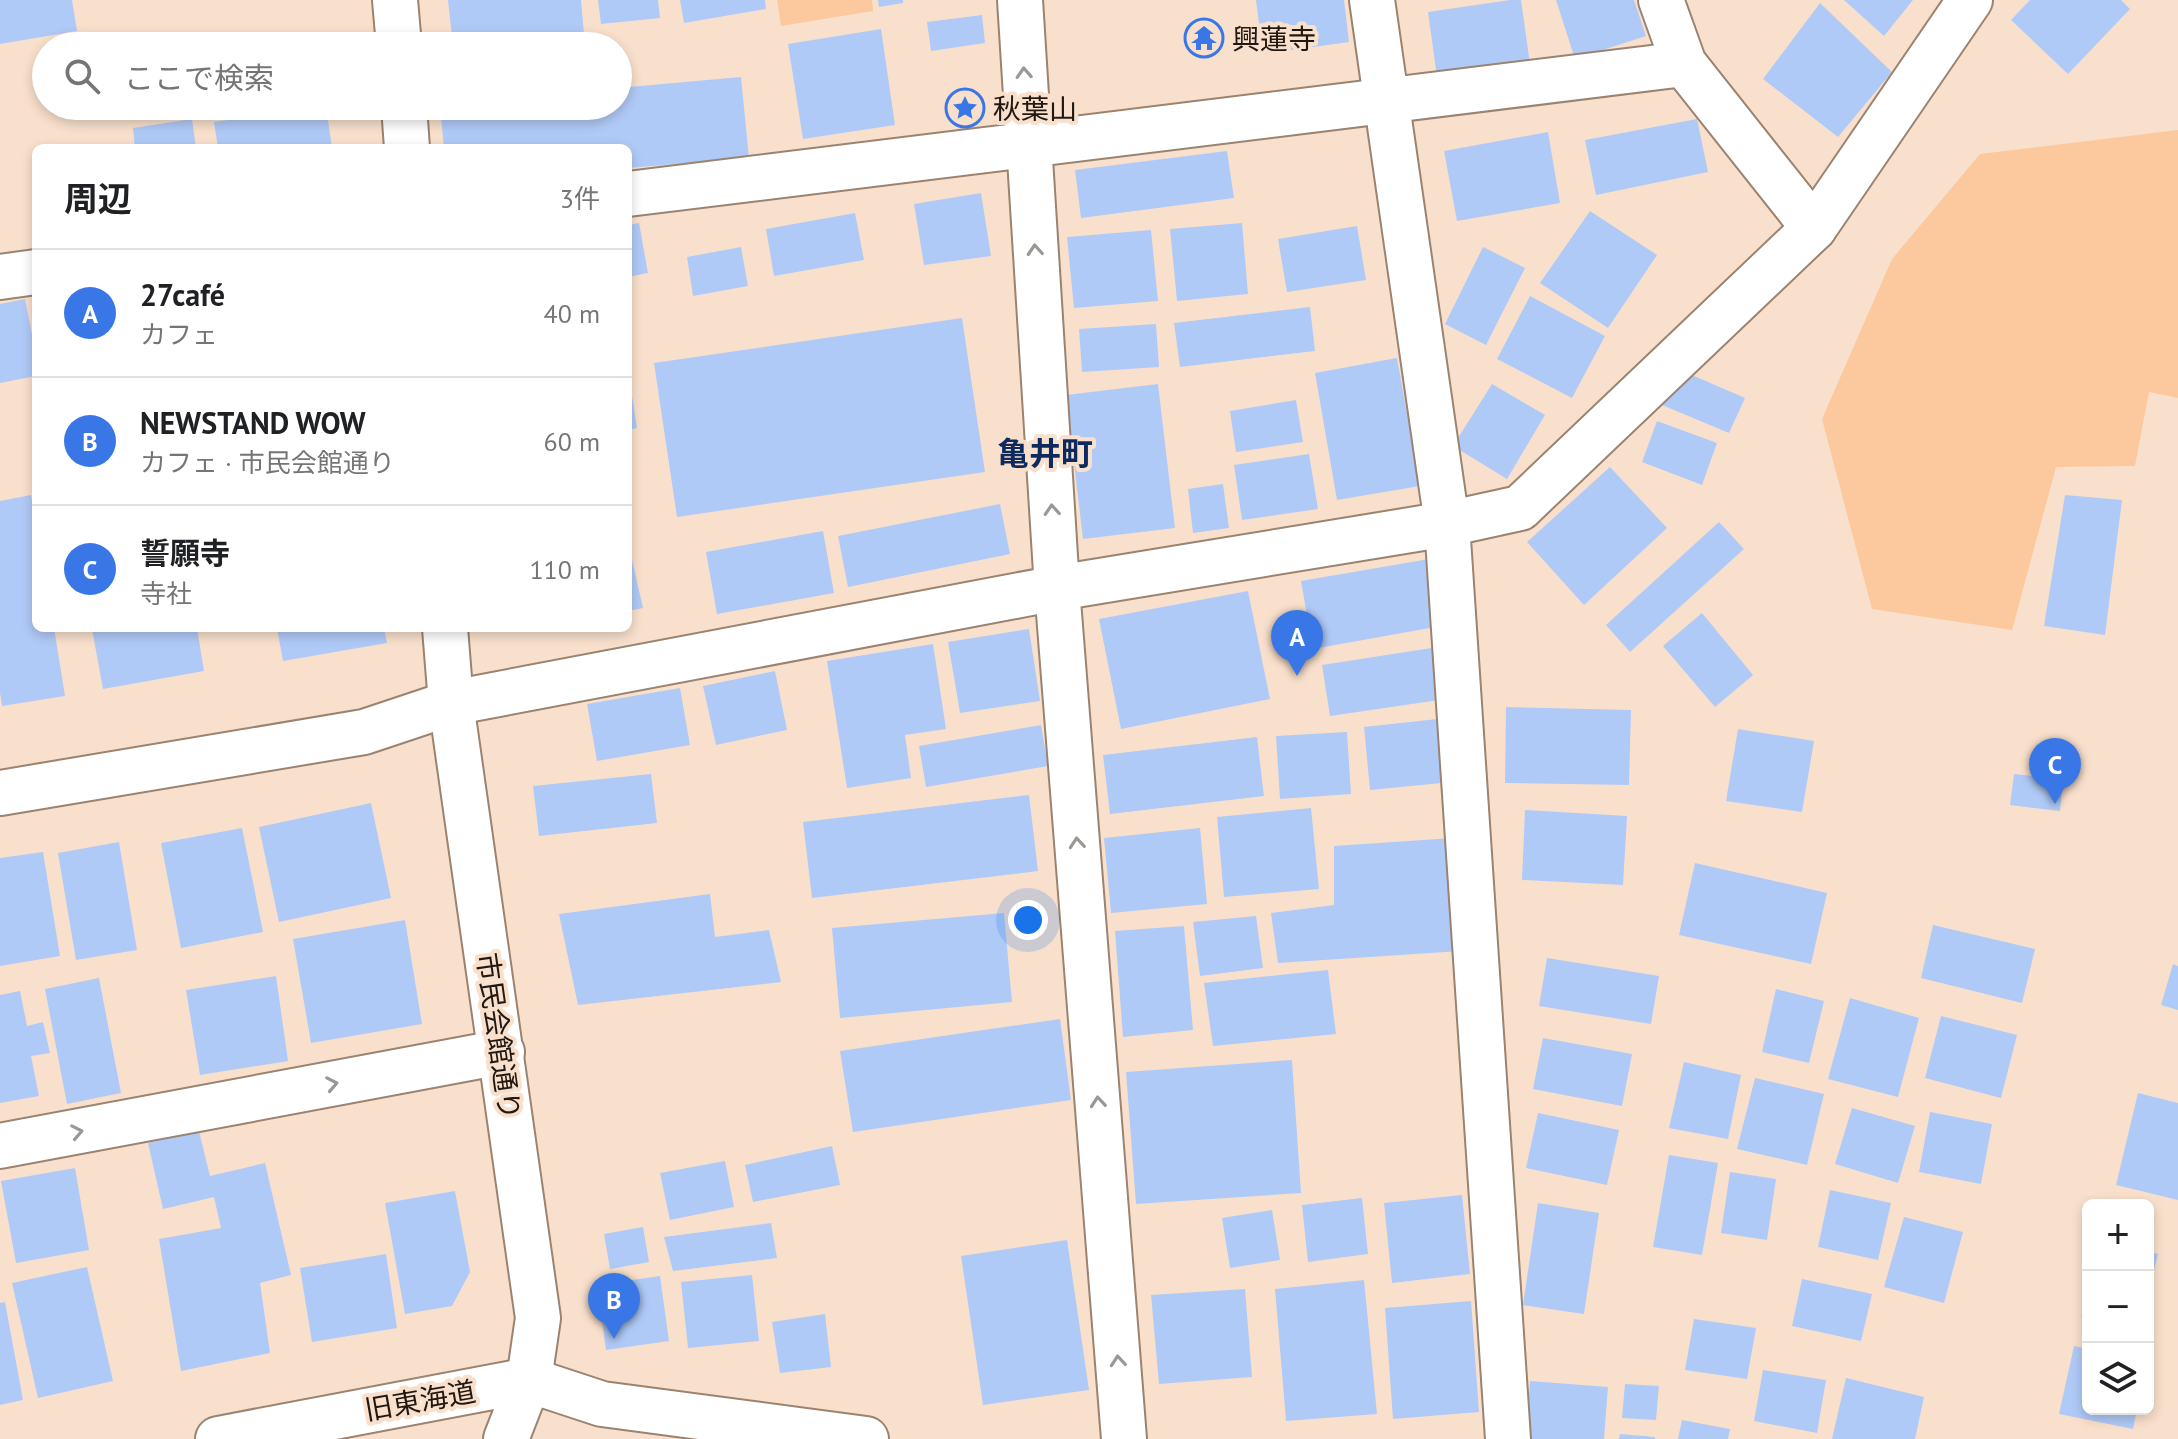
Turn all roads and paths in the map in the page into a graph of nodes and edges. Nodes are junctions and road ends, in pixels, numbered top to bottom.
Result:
1 (395, 0) edge
2 (1020, 0) edge
3 (1372, 0) edge
4 (1661, 0) edge
5 (1970, 0) edge
6 (398, 32) edge
7 (1684, 64) junction
8 (1385, 101) junction
9 (405, 120) edge
10 (407, 144) edge
11 (1028, 145) junction
12 (632, 194) edge
13 (1814, 228) junction
14 (32, 273) edge
15 (0, 277) edge
16 (1447, 524) junction
17 (1057, 588) junction
18 (445, 632) edge
19 (451, 703) junction
20 (0, 793) edge
21 (502, 1052) junction
22 (0, 1146) edge
23 (529, 1380) junction
24 (218, 1439) edge
25 (506, 1439) edge
26 (866, 1439) edge
27 (1124, 1439) edge
28 (1508, 1439) edge

1 - 6 street
11 -> 2 street
3 - 8 street
4 - 7 street
5 - 13 street
7 - 8 street
7 - 13 street
8 - 11 street
8 - 16 street
9 - 10 street
11 - 12 street
17 -> 11 street
13 - 16 street
14 - 15 street
16 - 17 street
16 - 28 street
17 - 19 street
27 -> 17 street
18 - 19 street, 市民会館通り
19 - 20 street
19 - 21 street, 市民会館通り
22 -> 21 street
21 - 23 street, 市民会館通り
23 - 24 street, 旧東海道
23 - 25 street, 市民会館通り
23 - 26 street

